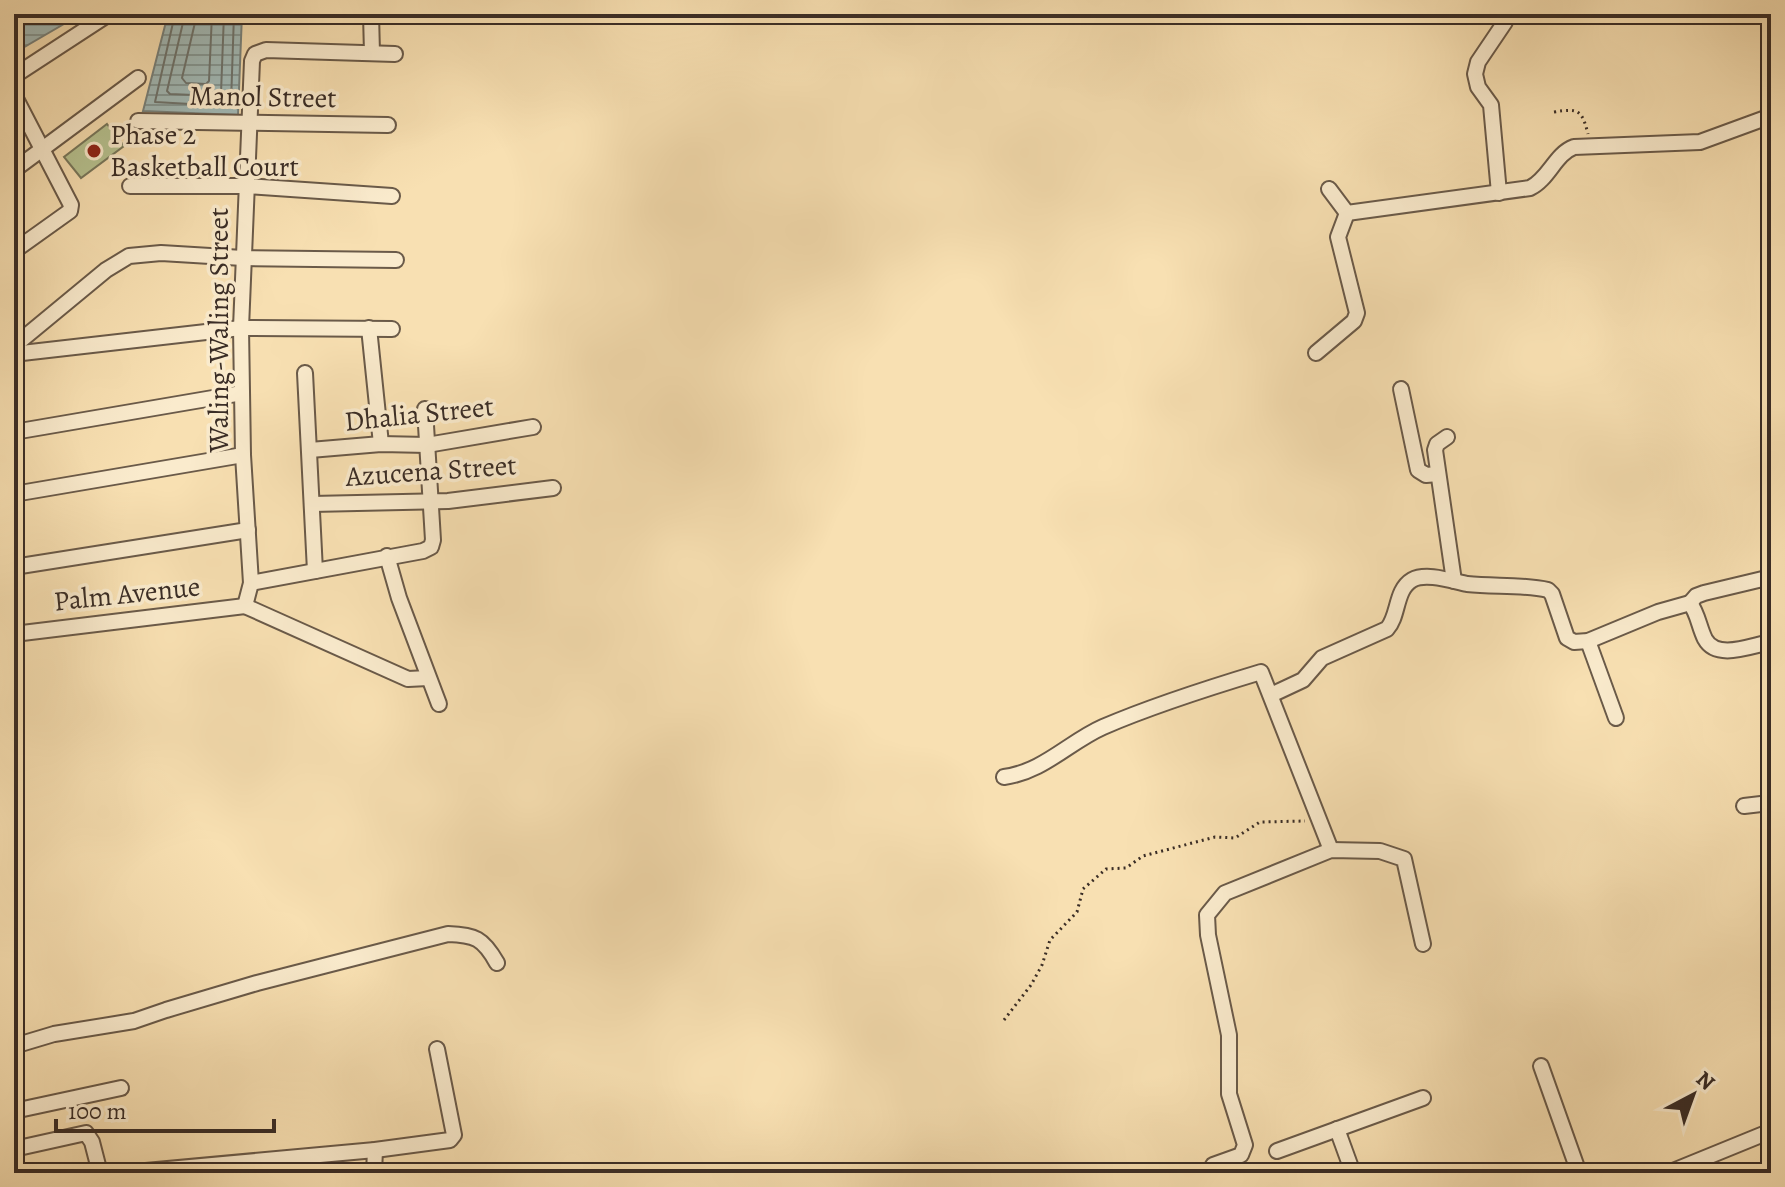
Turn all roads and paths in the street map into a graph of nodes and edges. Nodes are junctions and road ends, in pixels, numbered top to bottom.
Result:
1 (109, 14) edge
2 (371, 14) edge
3 (1506, 14) edge
4 (372, 53) junction
5 (395, 54) dead end
6 (14, 76) edge
7 (138, 78) dead end
8 (14, 95) edge
9 (1554, 112) dead end
10 (1771, 116) edge
11 (138, 121) dead end
12 (250, 122) junction
13 (388, 125) dead end
14 (1591, 146) junction
15 (42, 149) junction
16 (14, 170) edge
17 (130, 186) dead end
18 (246, 186) junction
19 (1329, 189) dead end
20 (1499, 193) junction
21 (392, 196) dead end
22 (1347, 213) junction
23 (14, 251) edge
24 (243, 258) junction
25 (396, 260) dead end
26 (241, 328) junction
27 (369, 328) junction
28 (392, 329) dead end
29 (14, 349) edge
30 (1316, 353) dead end
31 (305, 373) dead end
32 (1401, 389) dead end
33 (242, 393) junction
34 (425, 409) dead end
35 (533, 427) dead end
36 (14, 432) edge
37 (1447, 437) dead end
38 (381, 444) junction
39 (427, 445) junction
40 (310, 450) junction
41 (243, 455) junction
42 (1438, 474) junction
43 (553, 488) dead end
44 (14, 494) edge
45 (432, 502) junction
46 (312, 504) junction
47 (248, 530) junction
48 (387, 556) junction
49 (14, 567) edge
50 (315, 571) junction
51 (1771, 577) edge
52 (1454, 581) junction
53 (251, 583) junction
54 (1690, 603) junction
55 (245, 606) junction
56 (14, 634) edge
57 (1588, 641) junction
58 (1771, 642) edge
59 (428, 678) junction
60 (1271, 695) junction
61 (439, 704) dead end
62 (1616, 718) dead end
63 (1004, 777) dead end
64 (1744, 806) dead end
65 (1771, 806) edge
66 (1320, 820) junction
67 (1331, 850) junction
68 (1423, 944) dead end
69 (497, 963) dead end
70 (1004, 1020) dead end
71 (14, 1046) edge
72 (437, 1049) dead end
73 (1541, 1066) dead end
74 (121, 1088) dead end
75 (1423, 1098) dead end
76 (14, 1111) edge
77 (1337, 1129) junction
78 (1771, 1131) edge
79 (14, 1149) edge
80 (375, 1150) junction
81 (1277, 1151) dead end
82 (1213, 1165) dead end
83 (100, 1173) edge
84 (124, 1173) edge
85 (374, 1173) edge
86 (1353, 1173) edge
87 (1579, 1173) edge
88 (1668, 1173) edge

1 - 6 street
2 - 4 street
3 - 20 street
4 - 5 street
4 - 12 street, Waling-Waling Street
7 - 15 street
8 - 15 street
9 - 14 path
10 - 14 street
11 - 12 street, Manol Street
12 - 13 street, Manol Street
12 - 18 street, Waling-Waling Street
14 - 20 street
15 - 16 street
15 - 23 street
17 - 18 street
18 - 21 street
18 - 24 street, Waling-Waling Street
19 - 22 street
20 - 22 street
22 - 30 street
24 - 25 street
24 - 26 street, Waling-Waling Street
24 - 29 street
26 - 27 street
26 - 29 street
26 - 33 street, Waling-Waling Street
27 - 28 street
27 - 38 street
31 - 40 street
32 - 42 street
33 - 36 street
33 - 41 street, Waling-Waling Street
34 - 39 street
35 - 39 street, Dhalia Street
37 - 42 street
38 - 39 street, Dhalia Street
38 - 40 street, Dhalia Street
39 - 45 street
40 - 46 street
41 - 44 street
41 - 47 street, Waling-Waling Street
42 - 52 street
43 - 45 street, Azucena Street
45 - 46 street, Azucena Street
45 - 48 street
46 - 50 street
47 - 49 street
47 - 53 street, Waling-Waling Street
48 - 50 street
48 - 59 street
50 - 53 street
51 - 54 street
52 - 57 street
52 - 60 street
53 - 55 street, Waling-Waling Street
54 - 57 street
54 - 58 street
55 - 56 street, Palm Avenue
55 - 59 street
57 - 62 street
59 - 61 street
60 - 63 street
60 - 66 street
64 - 65 street
66 - 67 street
66 - 70 path
67 - 68 street
67 - 82 street
69 - 71 street
72 - 80 street
73 - 87 street
74 - 76 street
75 - 77 street
77 - 81 street
77 - 86 street
78 - 88 street
79 - 83 street
80 - 84 street
80 - 85 street

